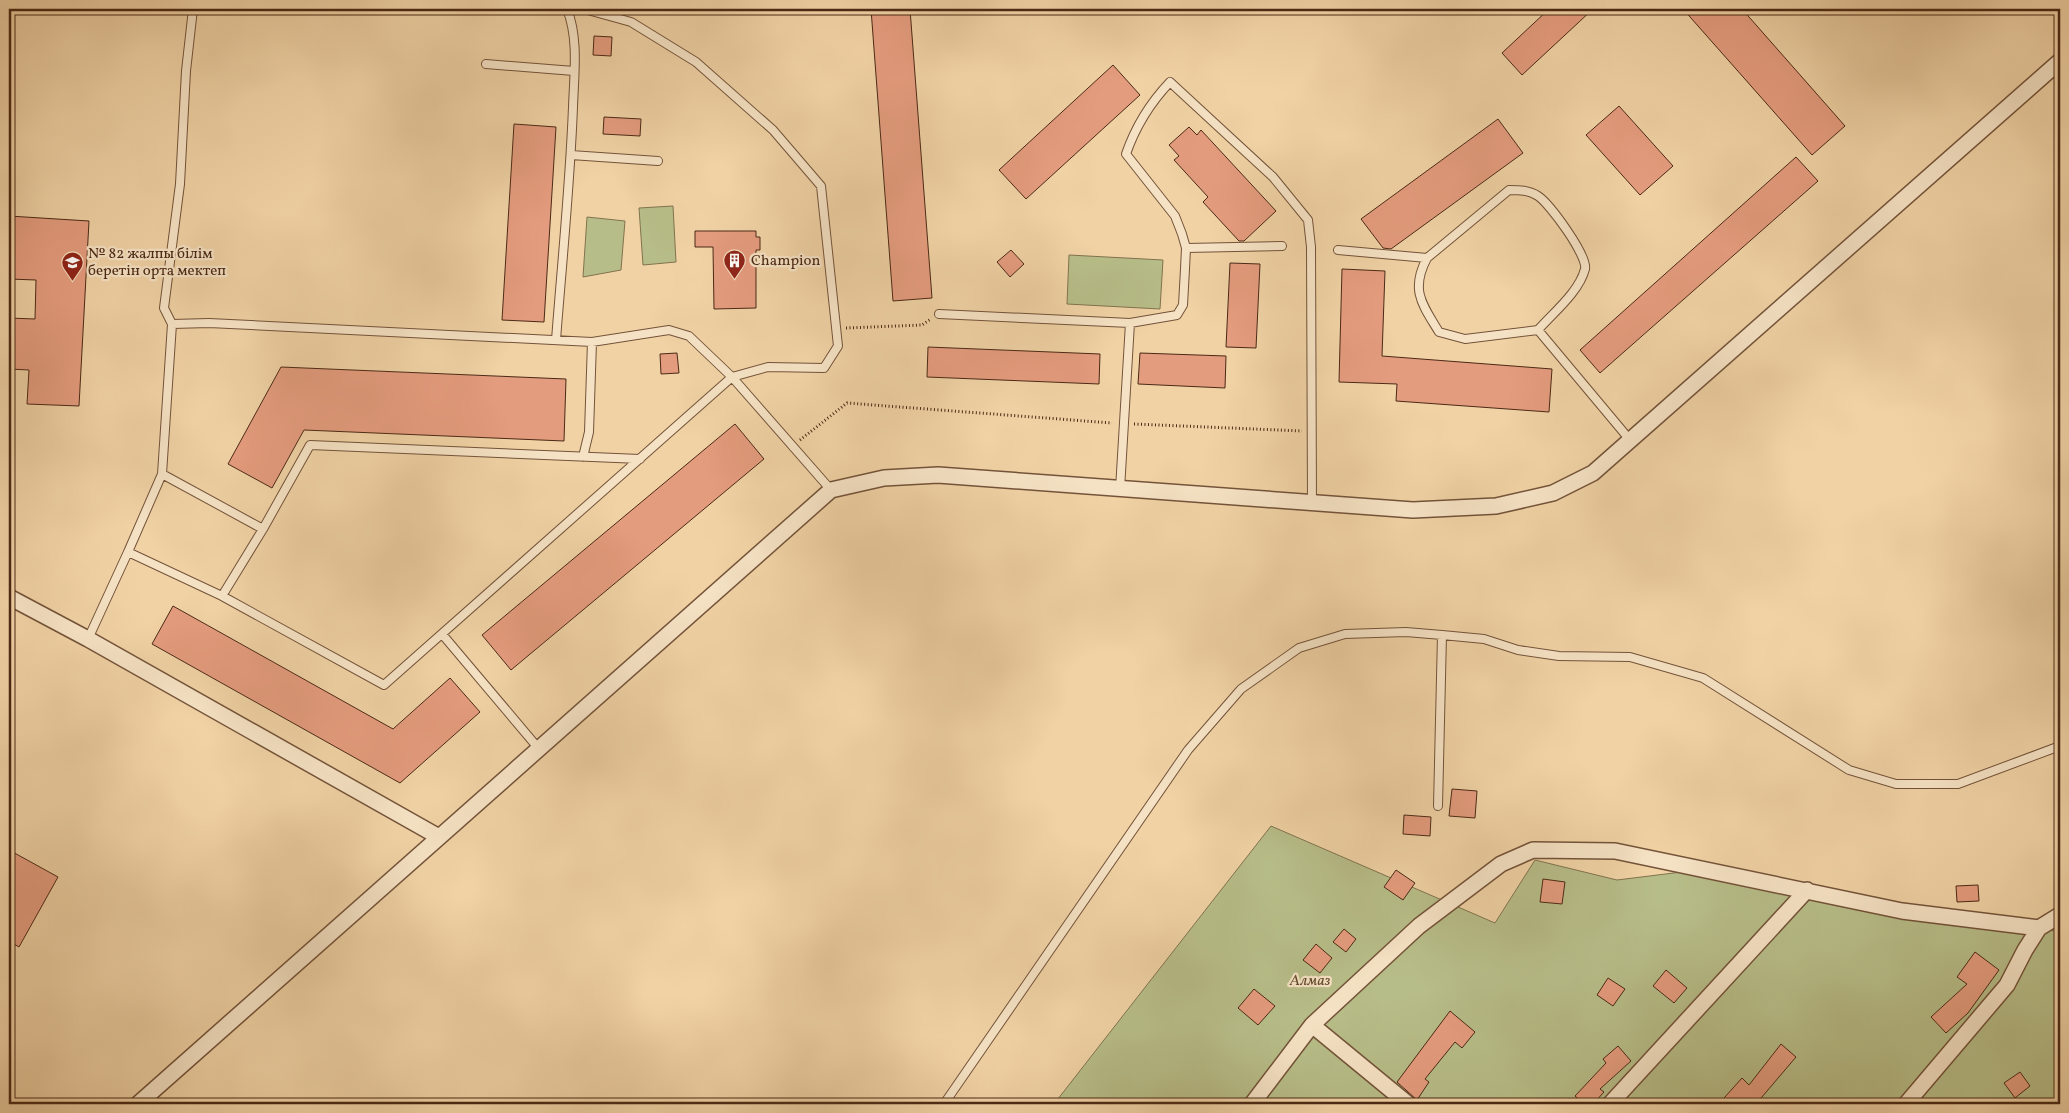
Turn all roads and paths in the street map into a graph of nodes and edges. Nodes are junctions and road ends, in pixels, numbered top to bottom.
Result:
1 (193, 9) edge
2 (567, 9) edge
3 (584, 9) edge
4 (2060, 61) edge
5 (486, 64) dead end
6 (574, 71) junction
7 (571, 156) junction
8 (658, 161) dead end
9 (1282, 246) dead end
10 (1186, 248) junction
11 (1338, 250) dead end
12 (1427, 258) junction
13 (940, 314) joint
14 (1130, 323) junction
15 (172, 324) junction
16 (836, 328) junction
17 (1538, 330) junction
18 (556, 340) junction
19 (592, 342) junction
20 (732, 377) junction
21 (1123, 424) junction
22 (1313, 431) junction
23 (1630, 440) junction
24 (792, 447) junction
25 (583, 457) junction
26 (640, 459) junction
27 (162, 474) junction
28 (1120, 488) junction
29 (831, 490) junction
30 (1312, 503) junction
31 (263, 530) junction
32 (128, 552) junction
33 (222, 596) junction
34 (9, 597) edge
35 (442, 634) junction
36 (1442, 635) junction
37 (88, 639) junction
38 (2060, 746) edge
39 (539, 749) junction
40 (1438, 806) dead end
41 (440, 837) junction
42 (1807, 890) junction
43 (2060, 915) edge
44 (2039, 928) junction
45 (1312, 1025) junction
46 (138, 1104) edge
47 (944, 1104) edge
48 (1252, 1104) edge
49 (1408, 1104) edge
50 (1610, 1104) edge
51 (1906, 1104) edge

1 - 15 lane
2 - 6 lane
3 - 16 lane
4 - 23 street
5 - 6 lane
6 - 7 lane
7 - 8 lane
7 - 18 lane
9 - 10 lane
10 - 14 lane
10 - 22 lane
11 - 12 lane
12 - 17 lane
12 - 17 lane
13 - 14 lane
13 - 16 path
14 - 21 lane
15 - 18 lane
15 - 27 lane
16 - 20 lane
17 - 23 lane
18 - 19 lane
19 - 20 lane
19 - 25 lane
20 - 24 lane
20 - 26 lane
21 - 22 path
21 - 24 path
21 - 28 lane
22 - 30 lane
23 - 30 street
24 - 29 lane
25 - 26 lane
25 - 31 lane
26 - 35 lane
27 - 31 lane
27 - 32 lane
28 - 29 street
28 - 30 street
29 - 39 street
31 - 33 lane
32 - 33 lane
32 - 37 lane
33 - 35 lane
34 - 37 street
35 - 39 lane
36 - 38 lane
36 - 40 lane
36 - 47 lane
37 - 41 street
39 - 41 street
41 - 46 street
42 - 44 street
42 - 45 street
42 - 50 street
43 - 44 street
44 - 51 street
45 - 48 street
45 - 49 street

